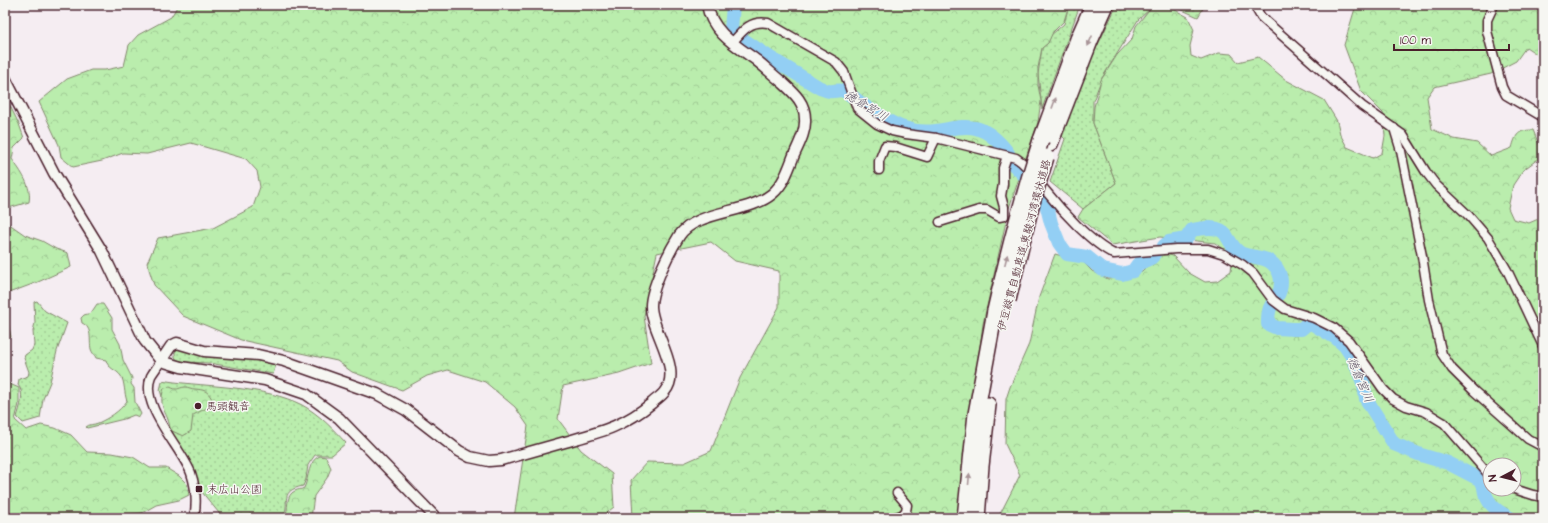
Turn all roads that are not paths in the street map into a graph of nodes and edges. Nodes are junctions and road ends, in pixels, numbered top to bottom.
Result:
1 (707, 5) edge
2 (1093, 5) edge
3 (1106, 5) edge
4 (1254, 5) edge
5 (1494, 5) edge
6 (732, 44) junction
7 (5, 78) edge
8 (5, 84) edge
9 (13, 93) junction
10 (1543, 117) edge
11 (1394, 128) junction
12 (936, 138) junction
13 (1046, 142) junction
14 (1007, 156) junction
15 (878, 170) dead end
16 (940, 222) dead end
17 (999, 313) junction
18 (1543, 346) edge
19 (161, 361) junction
20 (1543, 447) edge
21 (1482, 467) edge
22 (1522, 492) edge
23 (897, 493) dead end
24 (1543, 497) edge
25 (194, 518) edge
26 (436, 518) edge
27 (893, 518) edge
28 (965, 518) edge
29 (977, 518) edge

1 - 6 street
13 -> 2 highway, 伊豆縦貫自動車道;東駿河湾環状道路
3 -> 13 highway, 伊豆縦貫自動車道;東駿河湾環状道路
4 - 11 street
5 - 10 street
6 - 12 street
6 - 19 street
7 - 9 street
8 - 9 street
9 - 19 street
11 - 18 street
11 - 20 street
12 - 14 street
12 - 15 street
13 - 17 highway, 伊豆縦貫自動車道;東駿河湾環状道路, bridge
14 - 16 street
14 - 21 street
28 -> 17 highway, 伊豆縦貫自動車道;東駿河湾環状道路
17 - 29 highway, 伊豆縦貫自動車道;東駿河湾環状道路
19 - 25 street
19 - 26 street
22 - 24 street
23 - 27 street

